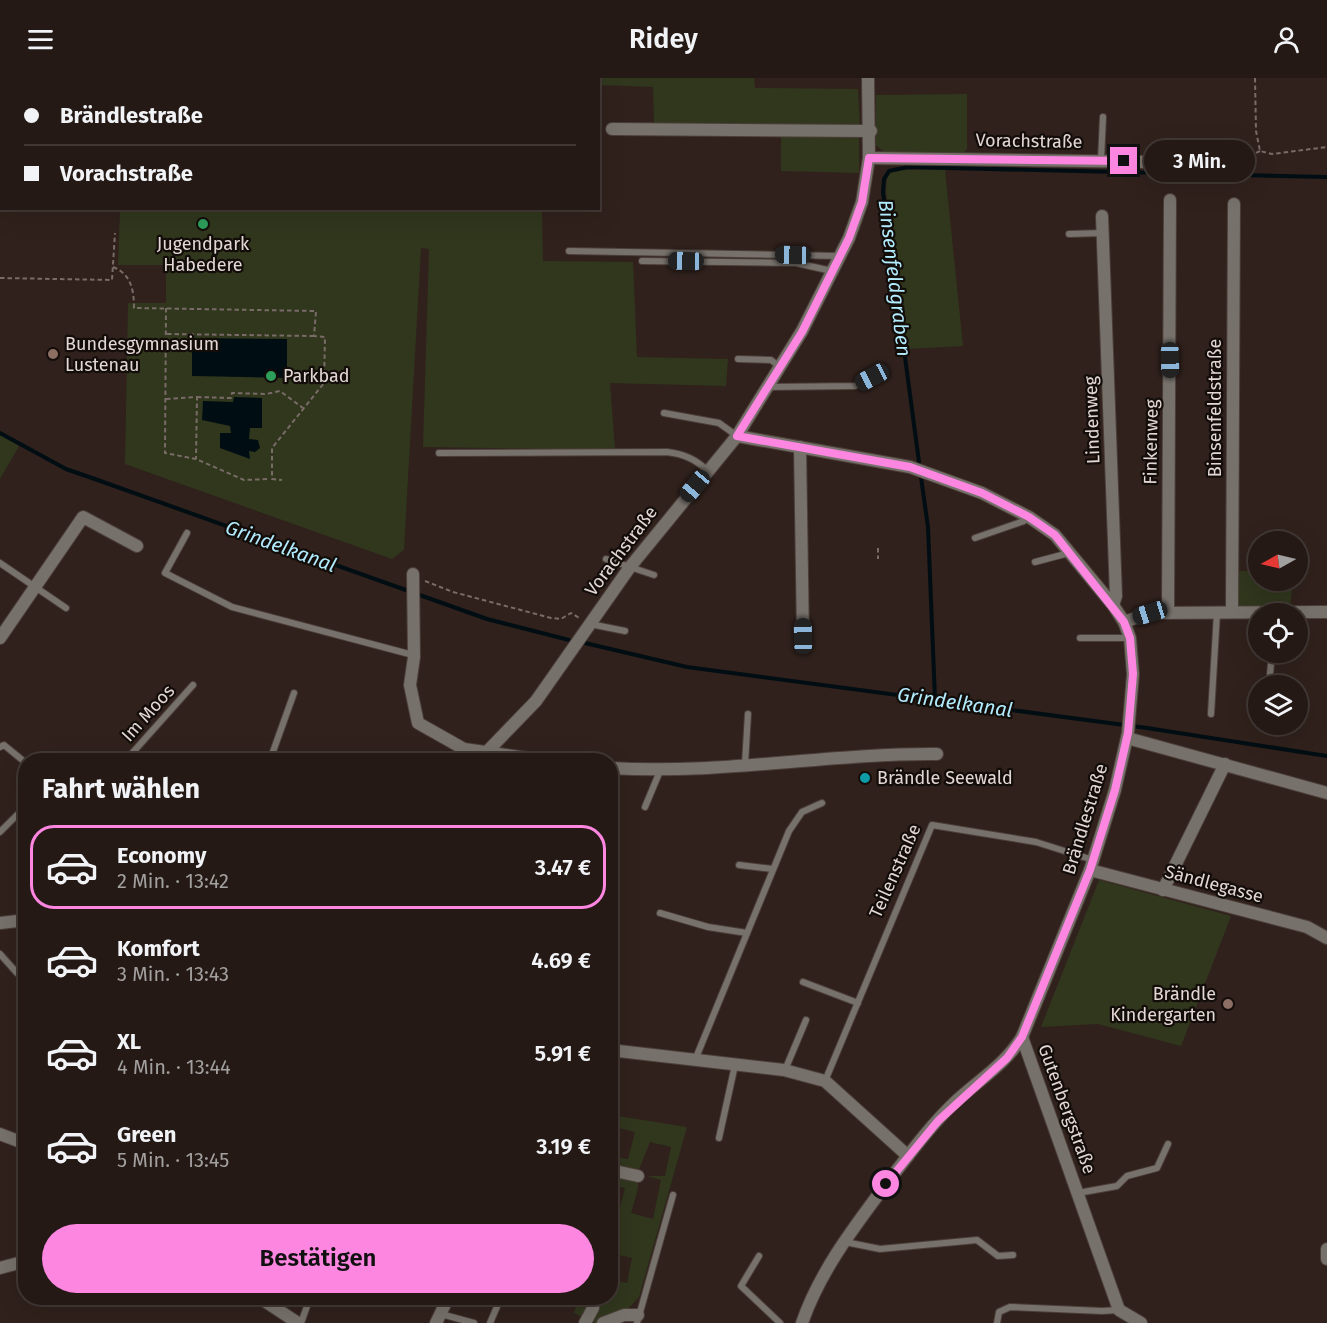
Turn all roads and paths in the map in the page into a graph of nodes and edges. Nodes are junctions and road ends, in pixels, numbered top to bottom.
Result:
1 (868, 78) edge
2 (1254, 78) edge
3 (1103, 117) dead end
4 (612, 129) dead end
5 (871, 131) junction
6 (1327, 147) edge
7 (1260, 151) junction
8 (869, 158) junction
9 (1101, 160) junction
10 (1224, 163) joint
11 (1170, 200) dead end
12 (1234, 204) dead end
13 (1102, 216) dead end
14 (115, 233) dead end
15 (1103, 233) junction
16 (1069, 234) dead end
17 (569, 251) dead end
18 (839, 256) junction
19 (642, 261) dead end
20 (113, 267) junction
21 (832, 271) junction
22 (0, 278) edge
23 (166, 308) junction
24 (166, 334) junction
25 (314, 336) junction
26 (738, 359) dead end
27 (780, 367) junction
28 (872, 377) dead end
29 (768, 387) junction
30 (196, 397) junction
31 (166, 399) junction
32 (303, 408) junction
33 (664, 413) dead end
34 (737, 436) junction
35 (800, 447) junction
36 (439, 453) dead end
37 (196, 459) junction
38 (708, 471) junction
39 (272, 479) junction
40 (282, 480) dead end
41 (1029, 517) junction
42 (187, 533) dead end
43 (975, 538) dead end
44 (137, 546) dead end
45 (878, 548) dead end
46 (1070, 553) junction
47 (606, 559) dead end
48 (878, 559) dead end
49 (1035, 562) dead end
50 (0, 563) edge
51 (630, 567) junction
52 (654, 575) dead end
53 (413, 578) joint
54 (33, 586) junction
55 (1113, 605) junction
56 (66, 608) dead end
57 (1217, 612) junction
58 (1232, 612) junction
59 (1248, 612) edge
60 (1308, 612) edge
61 (1327, 612) edge
62 (1168, 613) junction
63 (1124, 622) junction
64 (589, 624) junction
65 (625, 631) dead end
66 (803, 636) dead end
67 (0, 638) edge
68 (1080, 638) dead end
69 (1130, 638) junction
70 (414, 655) junction
71 (193, 685) dead end
72 (294, 693) dead end
73 (748, 714) dead end
74 (1211, 714) dead end
75 (1128, 736) junction
76 (0, 747) edge
77 (132, 753) edge
78 (273, 753) edge
79 (473, 753) edge
80 (486, 753) edge
81 (937, 754) dead end
82 (18, 756) edge
83 (745, 764) junction
84 (1225, 764) junction
85 (618, 768) edge
86 (660, 771) junction
87 (1327, 793) edge
88 (822, 803) dead end
89 (645, 807) dead end
90 (18, 813) edge
91 (1, 828) edge
92 (739, 865) dead end
93 (1092, 865) junction
94 (773, 869) junction
95 (1163, 890) junction
96 (660, 913) dead end
97 (18, 921) edge
98 (0, 923) edge
99 (747, 933) junction
100 (1327, 938) edge
101 (0, 954) edge
102 (18, 973) edge
103 (803, 982) dead end
104 (858, 1004) junction
105 (806, 1020) dead end
106 (1022, 1037) junction
107 (618, 1051) edge
108 (695, 1060) junction
109 (735, 1065) junction
110 (784, 1070) junction
111 (825, 1082) junction
112 (0, 1134) edge
113 (719, 1138) dead end
114 (18, 1140) edge
115 (1168, 1144) dead end
116 (908, 1156) junction
117 (618, 1172) edge
118 (638, 1176) dead end
119 (1078, 1193) junction
120 (673, 1195) dead end
121 (844, 1242) junction
122 (1327, 1249) edge
123 (1013, 1255) dead end
124 (759, 1256) dead end
125 (1327, 1259) edge
126 (18, 1263) edge
127 (0, 1268) edge
128 (271, 1305) edge
129 (307, 1305) edge
130 (498, 1305) edge
131 (593, 1305) edge
132 (1119, 1310) junction
133 (438, 1318) edge
134 (638, 1319) edge
135 (300, 1323) edge
136 (474, 1323) edge
137 (490, 1323) edge
138 (585, 1323) edge
139 (603, 1323) edge
140 (780, 1323) edge
141 (802, 1323) edge
142 (997, 1323) edge
143 (1141, 1323) edge

1 - 5 street, Vorachstraße
2 - 7 path
3 - 9 lane
4 - 5 street
5 - 8 street, Vorachstraße
6 - 7 path
7 - 10 path
8 - 9 street, Vorachstraße
8 - 18 street, Vorachstraße
9 - 10 street, Vorachstraße
11 - 62 street, Finkenweg
12 - 58 street, Binsenfeldstraße
13 - 15 street, Lindenweg
14 - 20 path
15 - 16 lane
15 - 55 street, Lindenweg
17 - 18 lane
18 - 21 street, Vorachstraße
19 - 21 lane
20 - 22 path
20 - 23 path
21 - 27 street, Vorachstraße
23 - 24 path
23 - 25 path
24 - 25 path
24 - 31 path
25 - 32 path
26 - 27 lane
27 - 29 street, Vorachstraße
28 - 29 lane
29 - 34 street, Vorachstraße
30 - 31 path
30 - 32 path
30 - 37 path
31 - 37 path
32 - 39 path
33 - 34 lane
34 - 35 street, Brändlestraße
34 - 38 street, Vorachstraße
35 - 41 street, Brändlestraße
35 - 66 street
36 - 38 lane
37 - 39 path
38 - 51 street, Vorachstraße
39 - 40 path
41 - 43 lane
41 - 46 street, Brändlestraße
42 - 70 lane
44 - 54 street
45 - 48 path
46 - 49 lane
46 - 55 street, Brändlestraße
47 - 51 lane
50 - 54 lane
51 - 52 lane
51 - 64 street, Vorachstraße
53 - 64 path
53 - 70 street
54 - 56 lane
54 - 67 street
55 - 63 street, Brändlestraße
57 - 58 street
57 - 62 street
57 - 74 lane
58 - 59 street
60 - 61 street
62 - 63 street
63 - 69 street, Brändlestraße
64 - 65 lane
64 - 80 street, Vorachstraße
68 - 69 lane
69 - 75 street, Brändlestraße
70 - 79 street
71 - 77 lane, Im Moos
72 - 78 lane
73 - 83 lane
75 - 84 street
75 - 93 street, Brändlestraße
76 - 82 lane
81 - 83 street
83 - 86 street
84 - 87 street
84 - 95 street
85 - 86 street
86 - 89 lane
88 - 94 lane
90 - 91 lane
92 - 94 lane
93 - 95 street, Sändlegasse
93 - 104 lane, Teilenstraße
93 - 106 street, Brändlestraße
94 - 99 lane
95 - 100 street, Sändlegasse
96 - 99 lane
97 - 98 street
99 - 108 lane
101 - 102 lane
103 - 104 lane
104 - 111 lane, Teilenstraße
105 - 110 lane
106 - 116 street, Brändlestraße
106 - 119 street, Gutenbergstraße
107 - 108 street
108 - 109 street
109 - 110 street
109 - 113 lane
110 - 111 street
111 - 116 street
112 - 114 street
115 - 119 lane, Gutenbergstraße
116 - 121 street, Brändlestraße
117 - 118 street
119 - 132 street, Gutenbergstraße
120 - 134 lane
121 - 123 lane
121 - 141 street, Brändlestraße
122 - 125 street
124 - 140 lane
126 - 127 street
128 - 135 street
129 - 135 lane
130 - 137 lane
131 - 138 street
132 - 142 lane
132 - 143 street
133 - 136 lane
134 - 139 street

